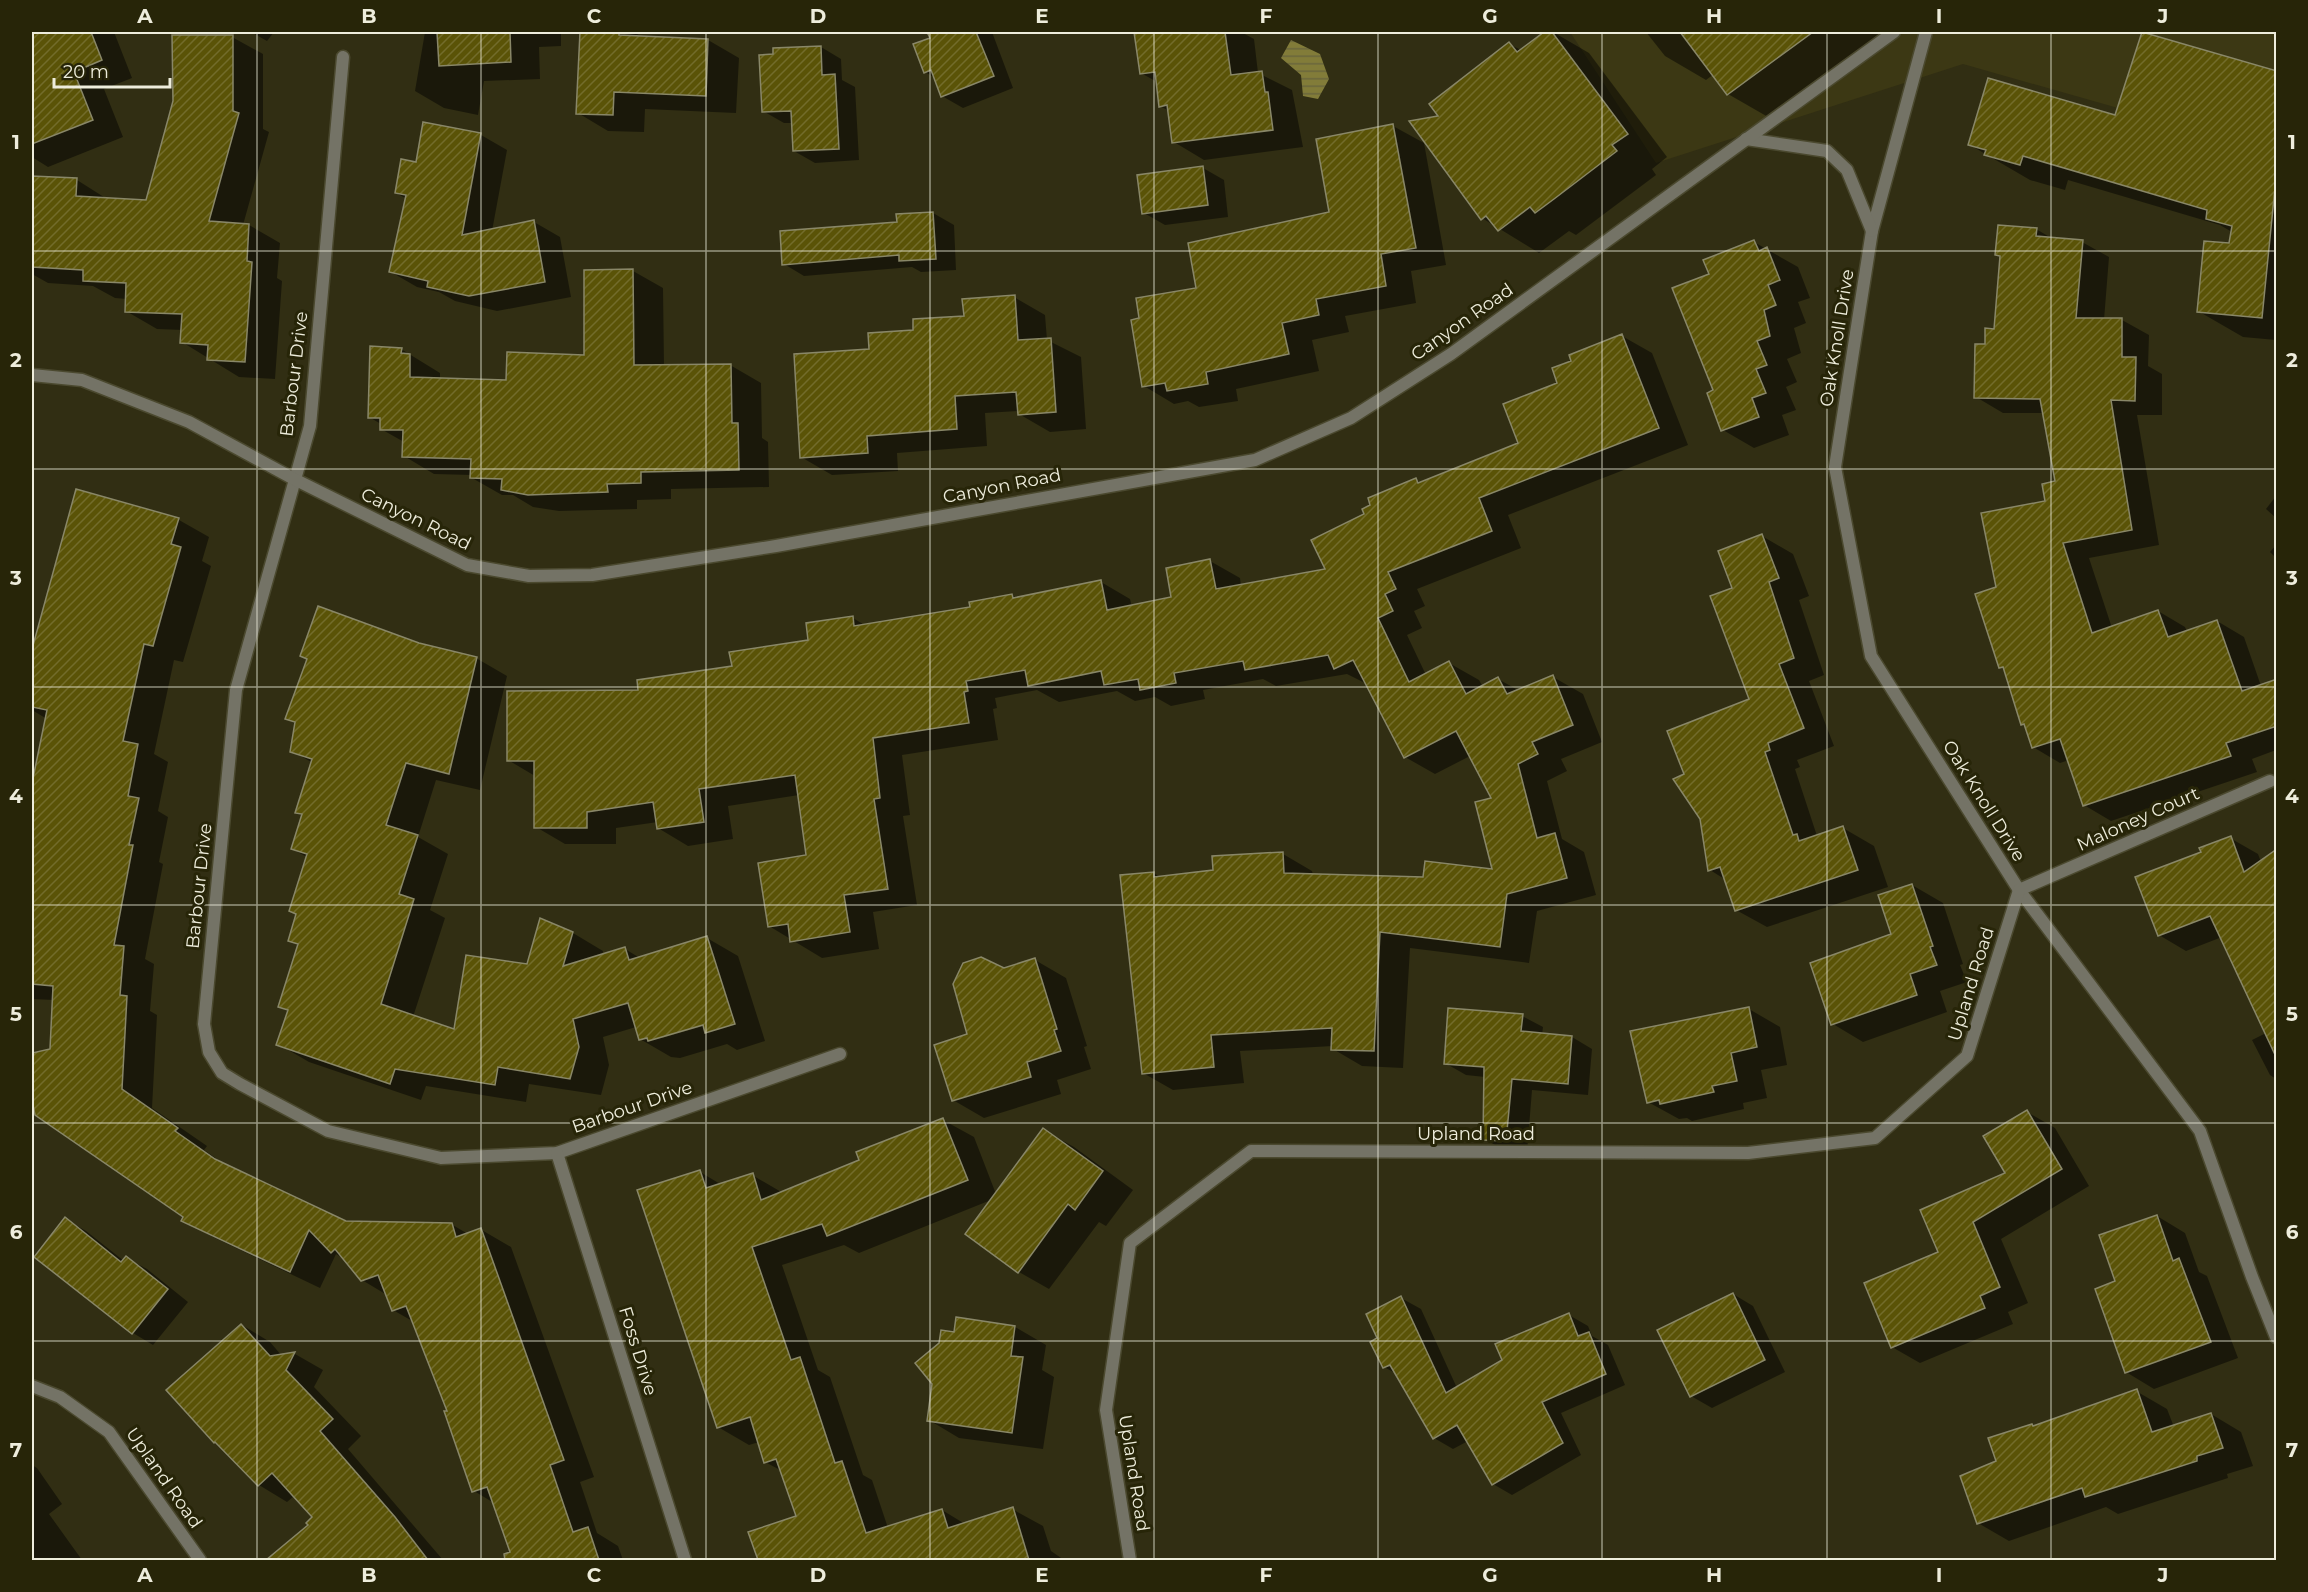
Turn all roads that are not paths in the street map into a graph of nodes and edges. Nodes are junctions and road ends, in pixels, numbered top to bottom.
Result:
1 (1894, 32) edge
2 (1926, 32) edge
3 (343, 57) dead end
4 (1746, 139) junction
5 (1872, 231) junction
6 (32, 375) edge
7 (294, 480) junction
8 (2270, 781) dead end
9 (2019, 890) junction
10 (840, 1054) dead end
11 (556, 1153) junction
12 (2277, 1337) edge
13 (32, 1386) edge
14 (200, 1560) edge
15 (685, 1560) edge
16 (1130, 1560) edge

1 - 4 street, Canyon Road
2 - 5 street, Oak Knoll Drive
3 - 7 street, Barbour Drive
4 - 5 street
4 - 7 street, Canyon Road
5 - 9 street, Oak Knoll Drive
6 - 7 street, Canyon Road
7 - 11 street, Barbour Drive
8 - 9 street, Maloney Court
9 - 12 street, Oak Knoll Drive
9 - 16 street, Upland Road
10 - 11 street, Barbour Drive
11 - 15 street, Foss Drive
13 - 14 street, Upland Road

